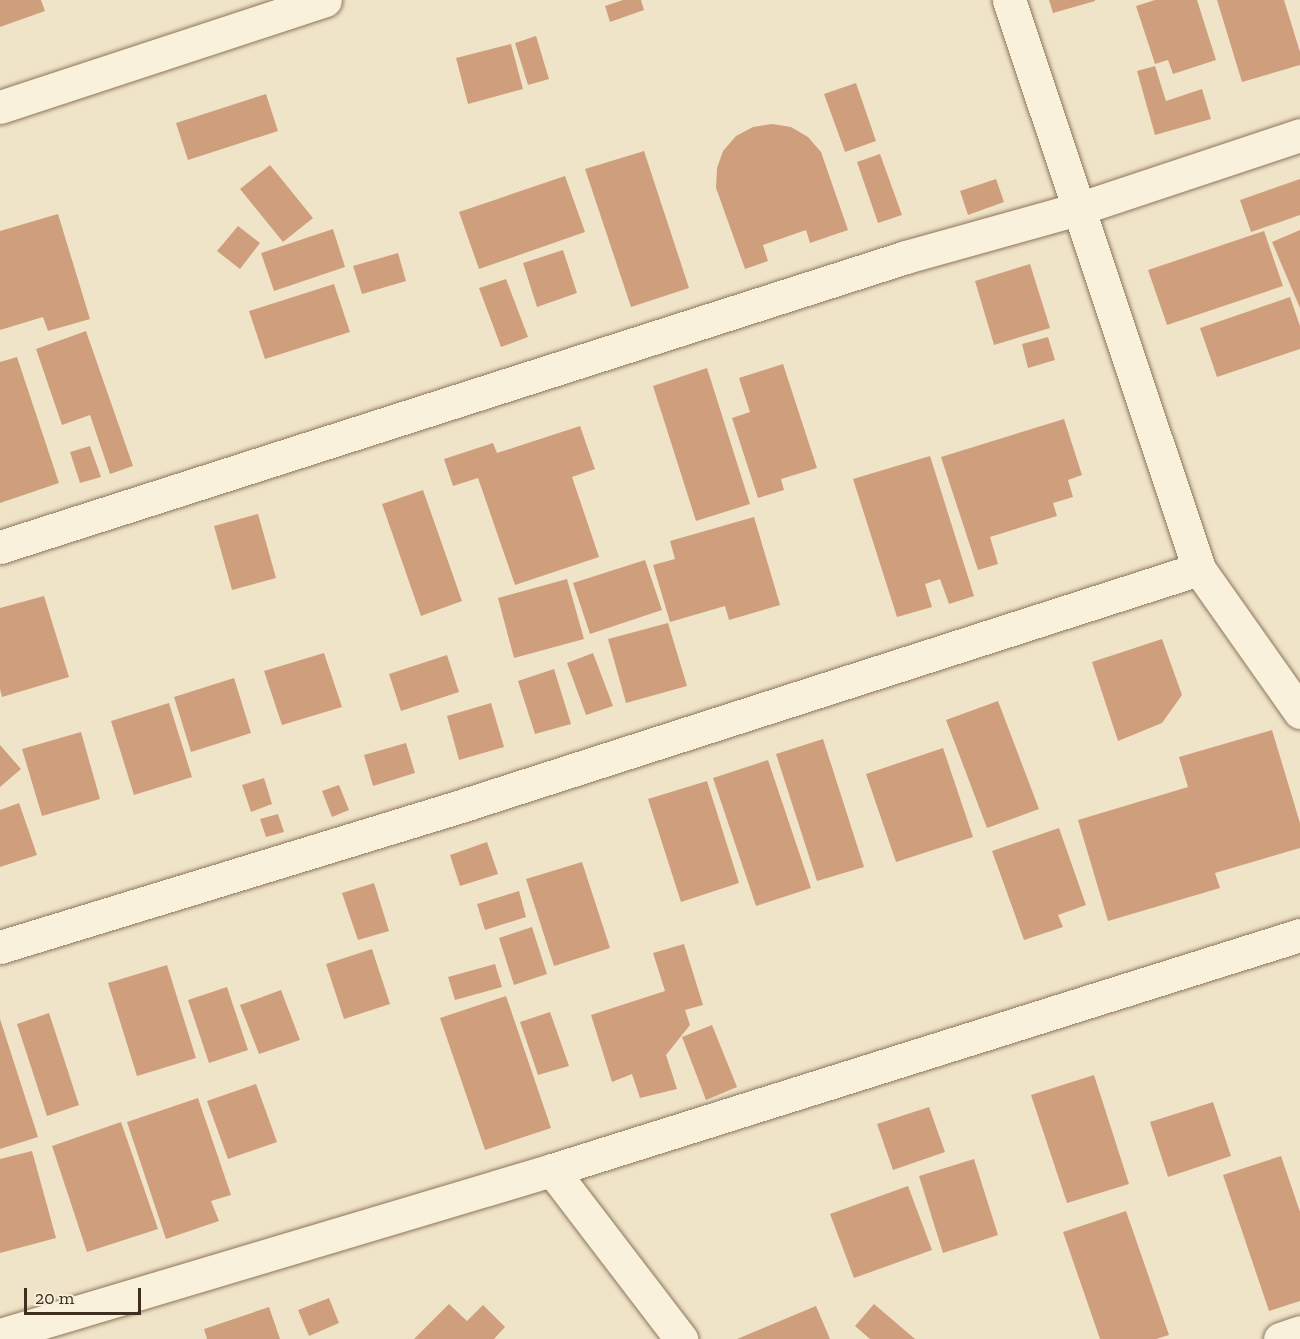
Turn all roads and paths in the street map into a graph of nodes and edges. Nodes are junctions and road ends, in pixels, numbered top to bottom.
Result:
1 (325, 0) edge
2 (1009, 0) edge
3 (0, 107) edge
4 (1300, 135) edge
5 (1078, 209) junction
6 (0, 547) edge
7 (1199, 569) junction
8 (1297, 700) edge
9 (1300, 935) edge
10 (0, 947) edge
11 (552, 1170) junction
12 (1300, 1332) edge
13 (0, 1335) edge
14 (681, 1339) edge
15 (1280, 1339) edge

1 - 3 street
2 - 5 street
4 - 5 street
5 - 6 street
5 - 7 street
7 - 8 street
7 - 10 street
9 - 11 street
11 - 13 street
11 - 14 street
12 - 15 street

